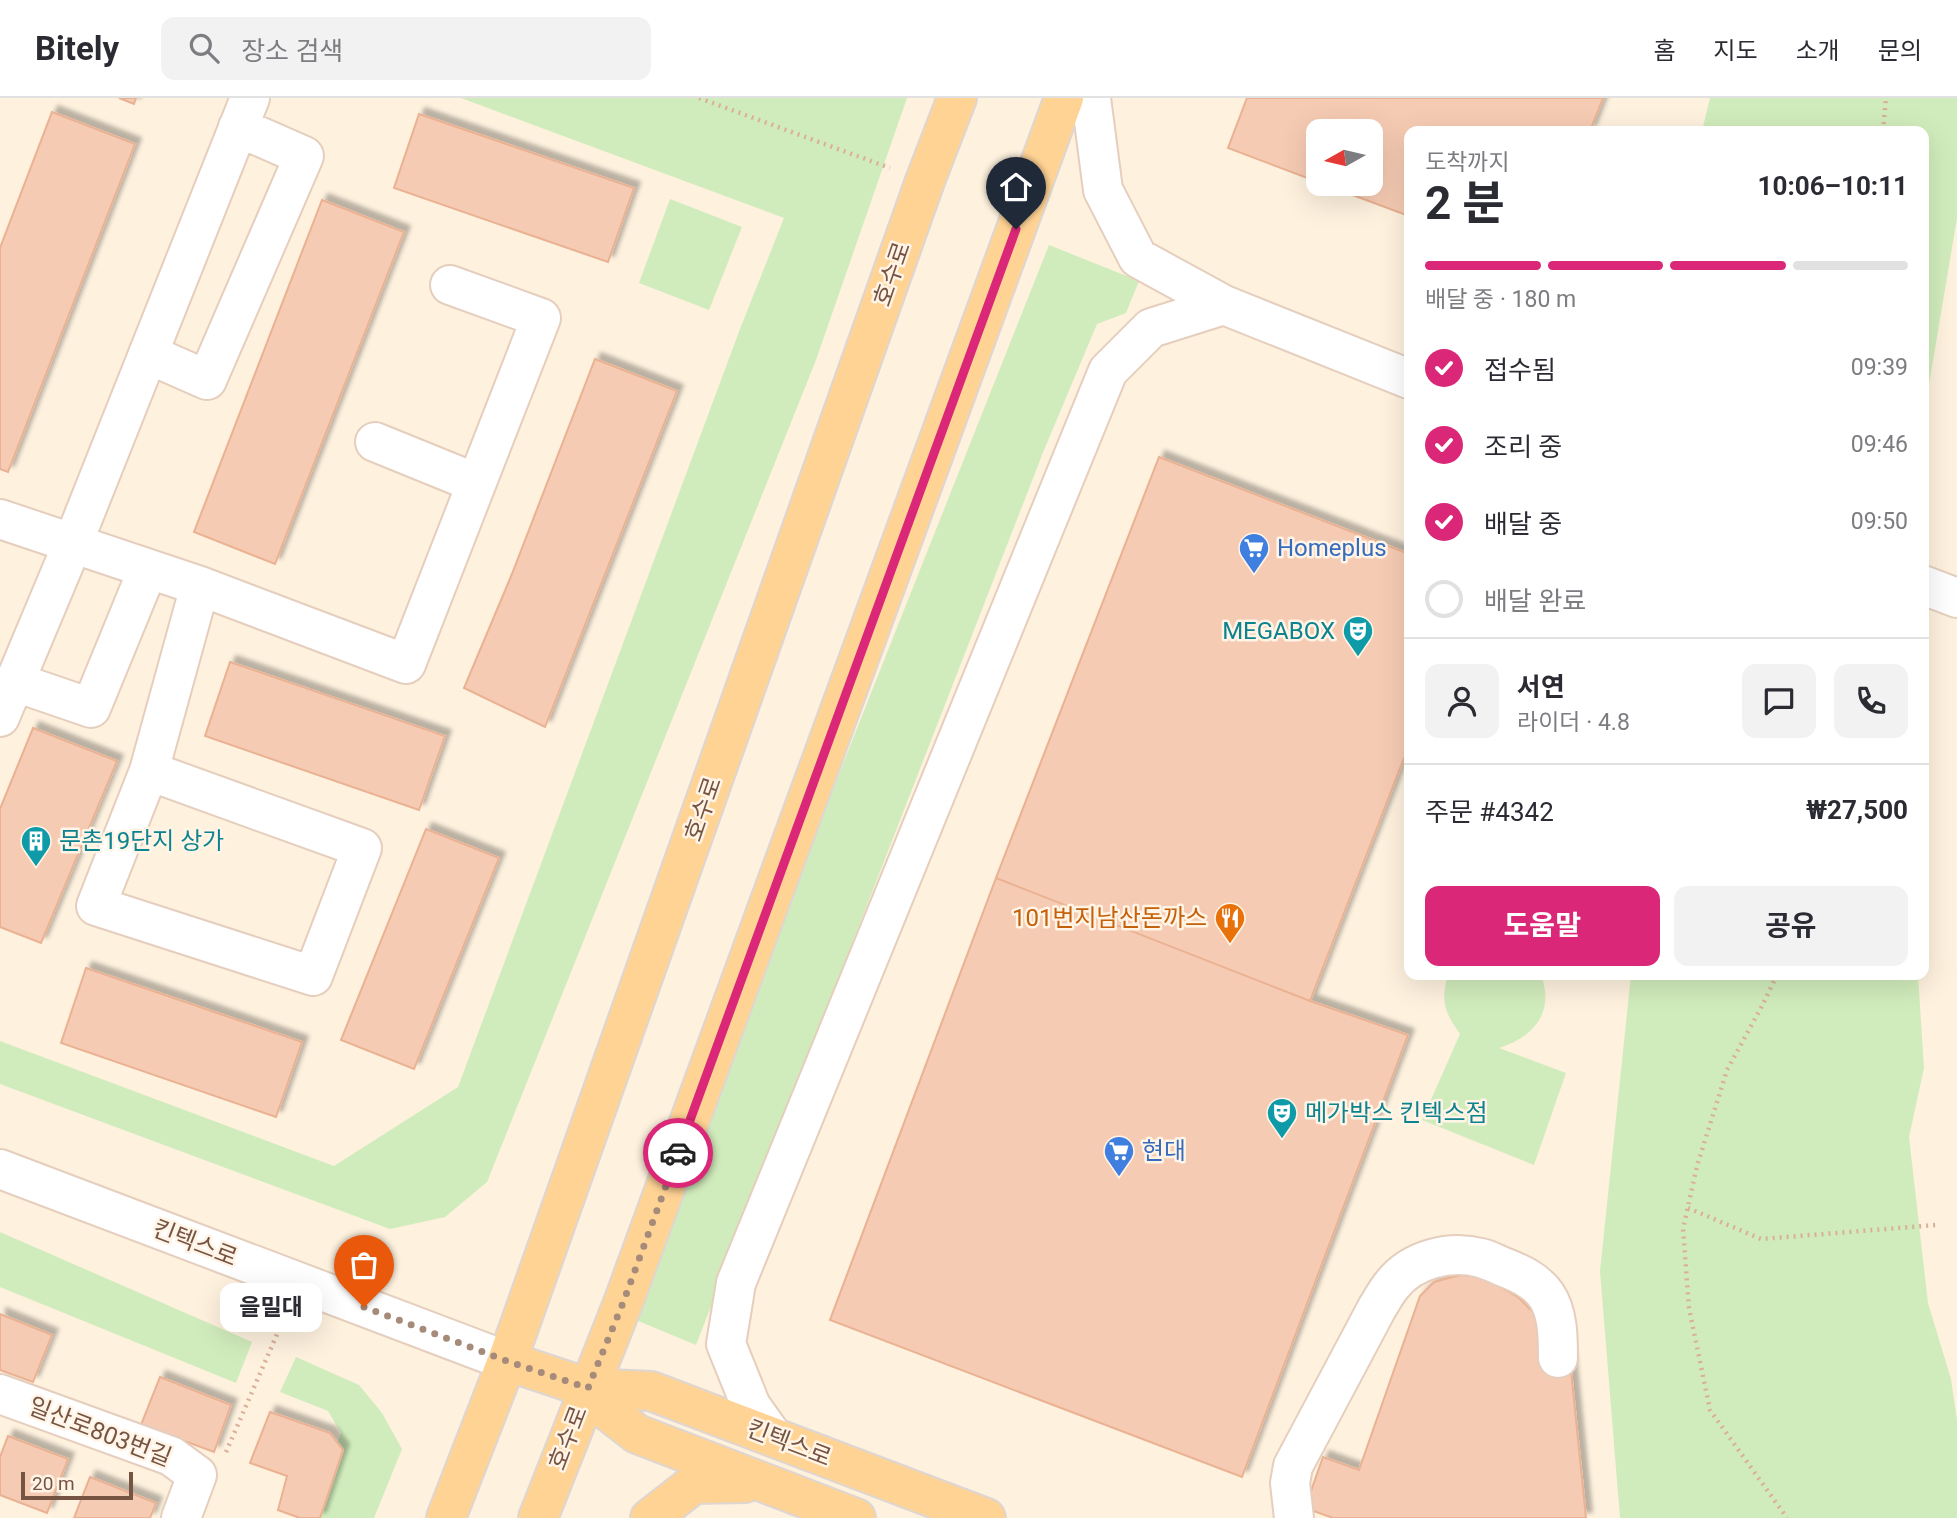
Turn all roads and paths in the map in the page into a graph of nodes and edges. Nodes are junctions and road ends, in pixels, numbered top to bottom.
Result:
1 (699, 98) edge
2 (957, 98) edge
3 (1064, 98) edge
4 (1091, 98) edge
5 (1886, 98) edge
6 (244, 113) edge
7 (1883, 126) edge
8 (900, 172) dead end
9 (450, 285) dead end
10 (1224, 305) junction
11 (148, 355) junction
12 (1404, 377) edge
13 (374, 442) dead end
14 (477, 483) junction
15 (0, 519) edge
16 (73, 543) junction
17 (148, 569) junction
18 (200, 586) junction
19 (1929, 586) edge
20 (1957, 598) edge
21 (15, 682) junction
22 (0, 717) edge
23 (149, 771) junction
24 (1775, 980) edge
25 (0, 1169) edge
26 (1688, 1208) junction
27 (1936, 1225) dead end
28 (278, 1332) dead end
29 (1558, 1358) dead end
30 (507, 1361) junction
31 (588, 1388) junction
32 (0, 1394) edge
33 (773, 1437) junction
34 (197, 1475) junction
35 (762, 1483) junction
36 (181, 1518) edge
37 (446, 1518) edge
38 (537, 1518) edge
39 (650, 1518) edge
40 (856, 1518) edge
41 (986, 1518) edge
42 (1294, 1518) edge
43 (1787, 1518) edge

1 - 8 path
2 - 30 main road, 호수로
3 - 31 main road, 호수로
4 - 10 street
5 - 7 path
6 - 11 street
6 - 11 street
9 - 14 street
10 - 12 street
10 - 33 street
11 - 16 street
13 - 14 street
14 - 18 street
15 - 16 street
16 - 17 street
16 - 21 street
17 - 18 street
17 - 21 street
18 - 23 street
19 - 20 street
21 - 22 street
23 - 23 street
24 - 26 path
25 - 30 street, 킨텍스로
26 - 27 path
26 - 43 path
28 - 34 path
29 - 42 street
30 - 31 main road, 킨텍스로
30 - 37 main road, 호수로
31 - 33 main road, 킨텍스로
31 - 35 main road, 킨텍스로
31 - 38 main road, 호수로
32 - 34 street, 일산로803번길
33 - 41 main road, 킨텍스로
34 - 36 street
35 - 39 main road
35 - 40 main road, 킨텍스로

